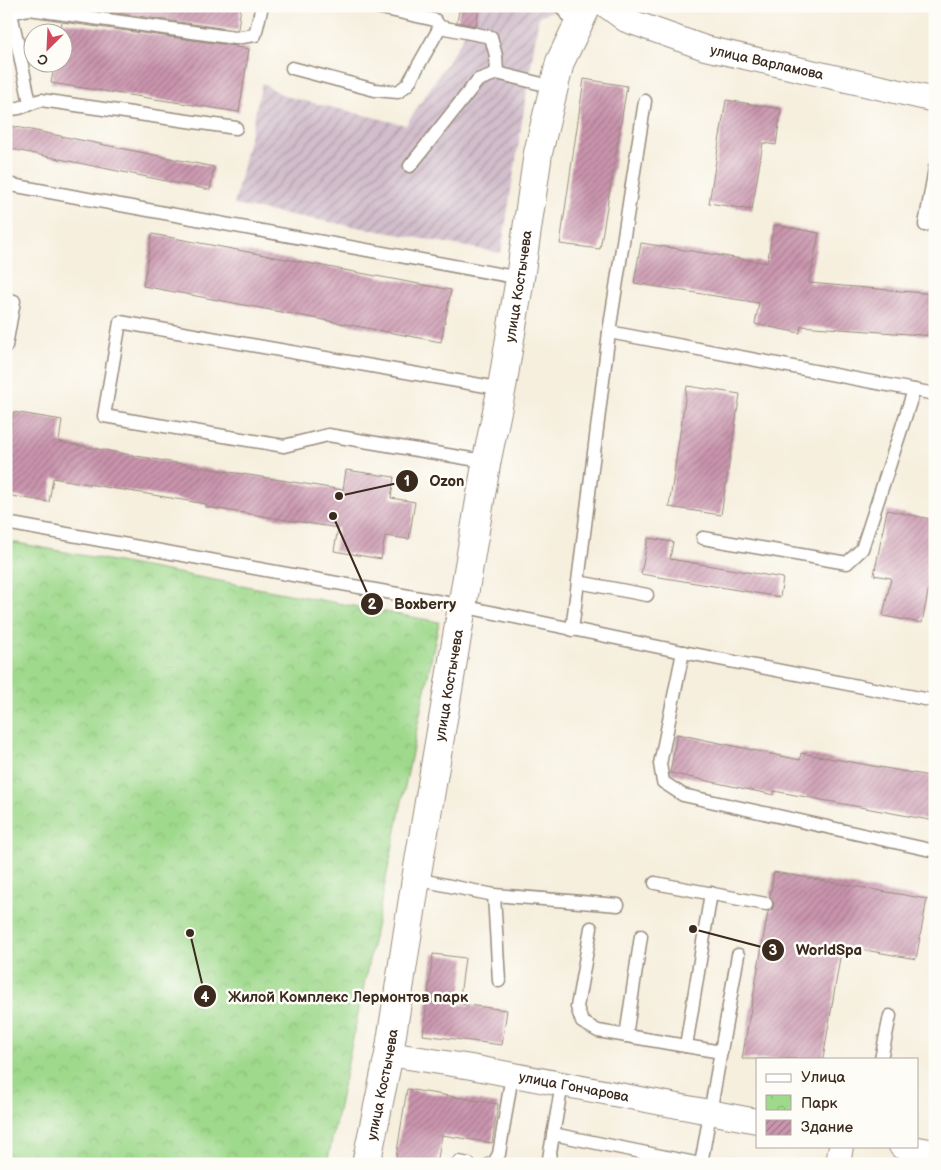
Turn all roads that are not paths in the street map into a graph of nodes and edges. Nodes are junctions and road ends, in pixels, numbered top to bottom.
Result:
1 (262, 6) edge
2 (372, 6) edge
3 (607, 6) edge
4 (576, 12) edge
5 (9, 13) edge
6 (440, 27) junction
7 (292, 68) dead end
8 (497, 72) junction
9 (554, 86) junction
10 (935, 100) edge
11 (644, 101) dead end
12 (30, 103) junction
13 (6, 108) edge
14 (236, 128) dead end
15 (410, 166) dead end
16 (935, 168) edge
17 (6, 184) edge
18 (925, 225) dead end
19 (520, 278) junction
20 (6, 300) edge
21 (609, 332) junction
22 (6, 346) edge
23 (502, 386) junction
24 (914, 390) junction
25 (935, 394) edge
26 (487, 459) junction
27 (6, 523) edge
28 (703, 538) dead end
29 (578, 582) junction
30 (647, 595) dead end
31 (463, 607) junction
32 (572, 630) junction
33 (682, 652) junction
34 (935, 701) edge
35 (935, 851) edge
36 (416, 879) junction
37 (655, 883) dead end
38 (711, 893) junction
39 (494, 895) junction
40 (766, 904) dead end
41 (618, 905) dead end
42 (591, 928) dead end
43 (641, 936) dead end
44 (738, 956) dead end
45 (499, 981) dead end
46 (890, 1016) dead end
47 (626, 1036) junction
48 (686, 1046) junction
49 (721, 1052) junction
50 (389, 1054) junction
51 (881, 1058) edge
52 (512, 1075) junction
53 (562, 1084) junction
54 (710, 1112) junction
55 (756, 1121) edge
56 (553, 1134) junction
57 (841, 1148) edge
58 (912, 1148) edge
59 (935, 1152) edge
60 (366, 1164) edge
61 (457, 1164) edge
62 (469, 1164) edge
63 (490, 1164) edge
64 (548, 1164) edge
65 (700, 1164) edge
66 (838, 1164) edge

1 - 5 lane
2 - 6 lane
3 - 10 street, улица Варламова
4 - 9 street, улица Костычева
5 - 12 lane
6 - 7 lane
6 - 8 lane
8 - 9 lane
8 - 15 lane
9 - 19 street, улица Костычева
11 - 21 lane
12 - 13 lane
12 - 14 lane
16 - 18 lane
17 - 19 lane
19 - 23 street, улица Костычева
20 - 22 lane
21 - 24 lane
21 - 29 lane
23 - 26 street, улица Костычева
23 - 26 lane
24 - 25 lane
24 - 28 lane
26 - 31 street, улица Костычева
27 - 31 lane
29 - 30 lane
29 - 32 lane
31 - 32 lane
31 - 36 street, улица Костычева
32 - 33 lane
33 - 34 lane
33 - 35 lane
36 - 39 lane
36 - 50 street, улица Костычева
37 - 38 lane
38 - 40 lane
38 - 48 lane
39 - 41 lane
39 - 45 lane
42 - 47 lane
43 - 47 lane
44 - 49 lane
46 - 51 lane
47 - 48 lane
48 - 49 lane
49 - 54 lane
50 - 52 street, улица Гончарова
50 - 60 street, улица Костычева
52 - 53 street, улица Гончарова
52 - 63 lane
53 - 54 street, улица Гончарова
53 - 56 lane
54 - 55 street, улица Гончарова
54 - 65 lane
56 - 64 lane
56 - 65 lane
57 - 66 street
58 - 59 street
61 - 62 lane

